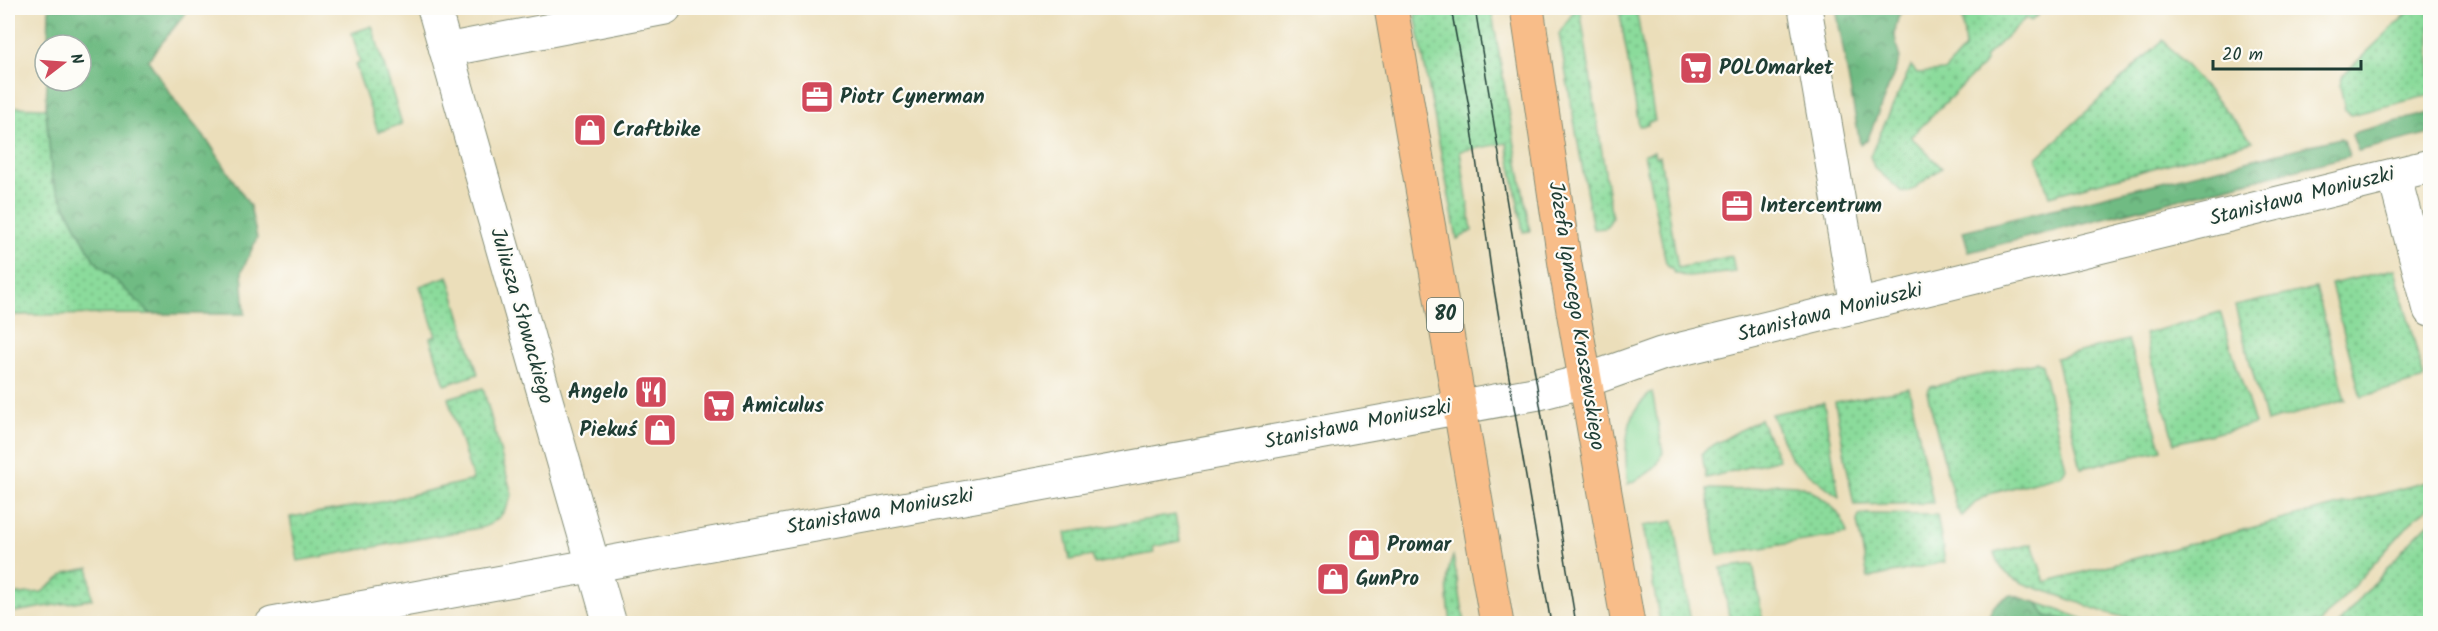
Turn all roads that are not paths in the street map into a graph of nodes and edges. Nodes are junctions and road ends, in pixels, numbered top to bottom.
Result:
1 (434, 8) edge
2 (665, 8) edge
3 (1390, 8) edge
4 (1527, 8) edge
5 (1805, 8) edge
6 (447, 50) junction
7 (2430, 166) edge
8 (2394, 175) junction
9 (1857, 306) junction
10 (2430, 310) edge
11 (1585, 381) junction
12 (1460, 406) junction
13 (592, 564) junction
14 (272, 624) edge
15 (610, 624) edge
16 (1497, 624) edge
17 (1628, 624) edge

1 - 6 street, Juliusza Słowackiego
2 - 6 street
3 - 12 main road, 80
4 - 11 main road, Józefa Ignacego Kraszewskiego
5 - 9 street
6 - 13 street, Juliusza Słowackiego
7 - 8 street, Stanisława Moniuszki
8 - 9 street, Stanisława Moniuszki
8 - 10 street
9 - 11 street, Stanisława Moniuszki
11 - 12 street, Stanisława Moniuszki
11 - 17 main road, Józefa Ignacego Kraszewskiego
12 - 13 street, Stanisława Moniuszki
12 - 16 main road, 80
13 - 14 street, Stanisława Moniuszki
13 - 15 street, Juliusza Słowackiego

